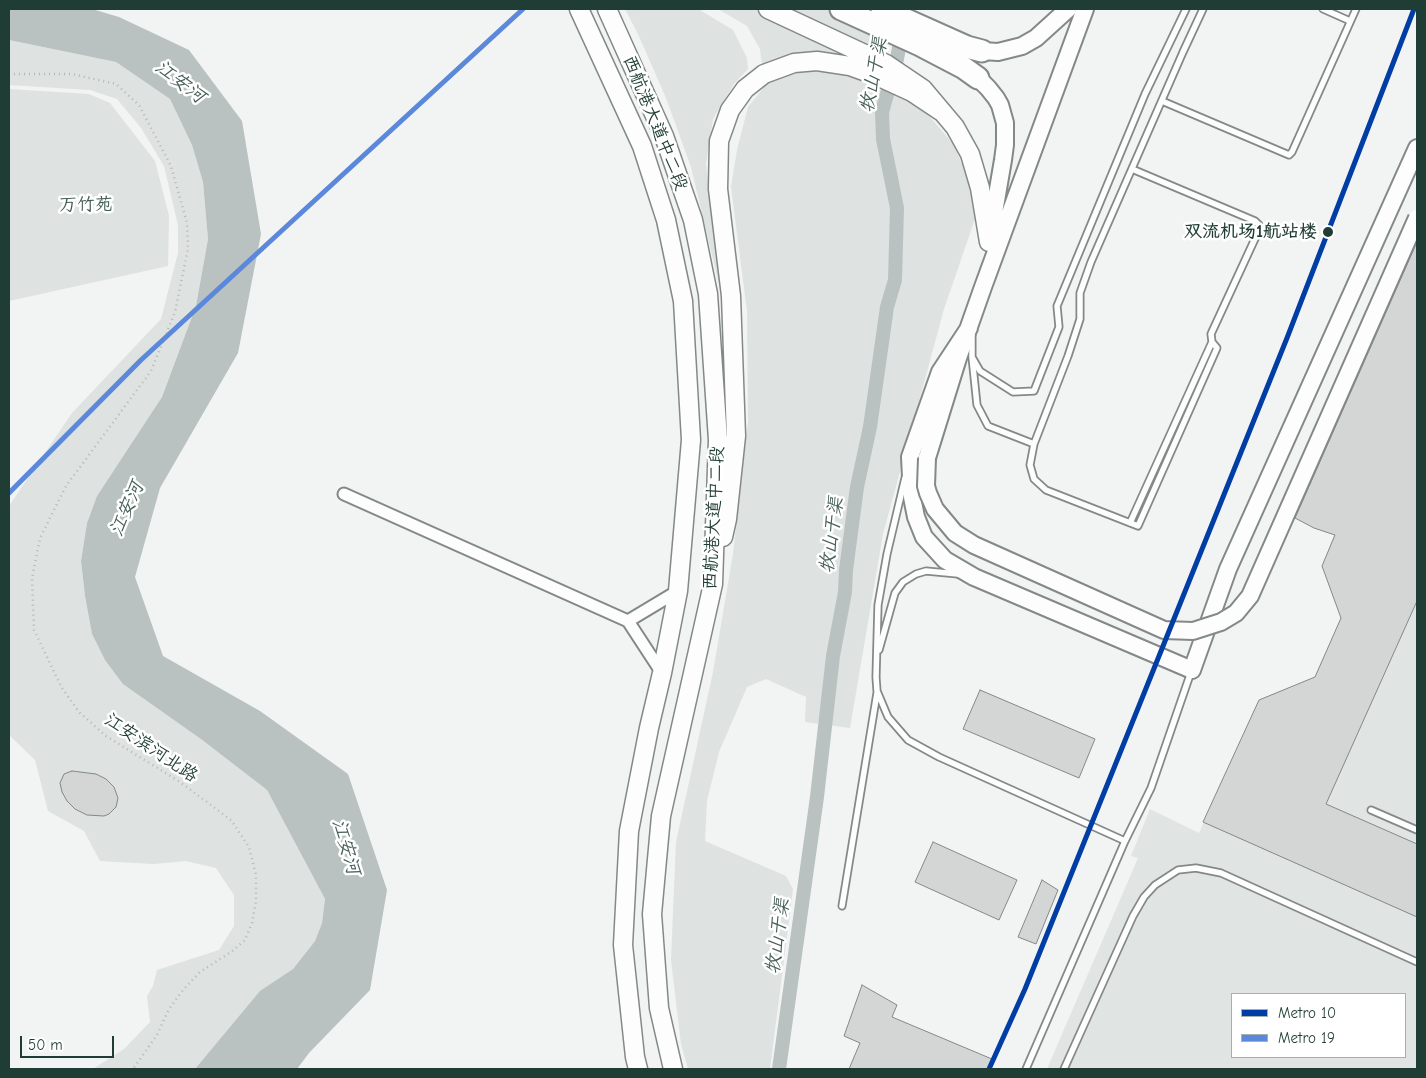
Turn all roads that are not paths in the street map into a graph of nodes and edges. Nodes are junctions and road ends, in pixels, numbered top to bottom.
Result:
1 (579, 9) edge
2 (607, 9) edge
3 (768, 9) edge
4 (841, 9) edge
5 (882, 9) edge
6 (1068, 9) edge
7 (1085, 9) edge
8 (1186, 9) edge
9 (1203, 9) edge
10 (1323, 9) edge
11 (1356, 9) edge
12 (1350, 21) junction
13 (982, 51) joint
14 (978, 78) joint
15 (1162, 101) junction
16 (942, 112) junction
17 (1417, 148) edge
18 (1132, 169) junction
19 (1417, 218) edge
20 (989, 242) junction
21 (973, 316) junction
22 (1212, 342) junction
23 (972, 357) junction
24 (1034, 444) junction
25 (910, 457) junction
26 (344, 494) dead end
27 (1130, 523) junction
28 (974, 577) junction
29 (713, 584) junction
30 (678, 591) junction
31 (628, 621) junction
32 (877, 657) junction
33 (1192, 670) junction
34 (662, 673) junction
35 (877, 691) junction
36 (1371, 810) dead end
37 (1417, 830) edge
38 (1125, 841) junction
39 (842, 906) dead end
40 (1417, 962) edge
41 (638, 1069) edge
42 (673, 1069) edge
43 (1026, 1069) edge
44 (1064, 1069) edge

1 - 30 main road, 西航港大道中二段
2 - 29 main road, 西航港大道中二段
3 - 16 main road
4 - 14 highway
5 - 13 highway
6 - 13 main road
7 - 21 main road
8 - 23 lane
9 - 15 lane
10 - 12 lane
11 - 12 lane
12 - 15 lane
14 - 20 main road
15 - 18 lane
16 - 20 main road
16 - 29 main road
17 - 33 main road
18 - 22 lane
18 - 24 lane
19 - 21 main road, bridge
20 - 21 main road
21 - 23 lane
21 - 25 main road
22 - 27 lane
22 - 27 lane
23 - 24 lane
24 - 27 lane
25 - 28 main road
25 - 32 lane
26 - 31 street
28 - 32 lane
28 - 33 main road
29 - 42 main road, 西航港大道中二段
30 - 31 street
30 - 34 main road, 西航港大道中二段
31 - 34 street
32 - 35 lane
33 - 38 lane
34 - 41 main road, 西航港大道中二段
35 - 38 lane
35 - 39 lane
36 - 37 lane
38 - 43 lane
40 - 44 lane

